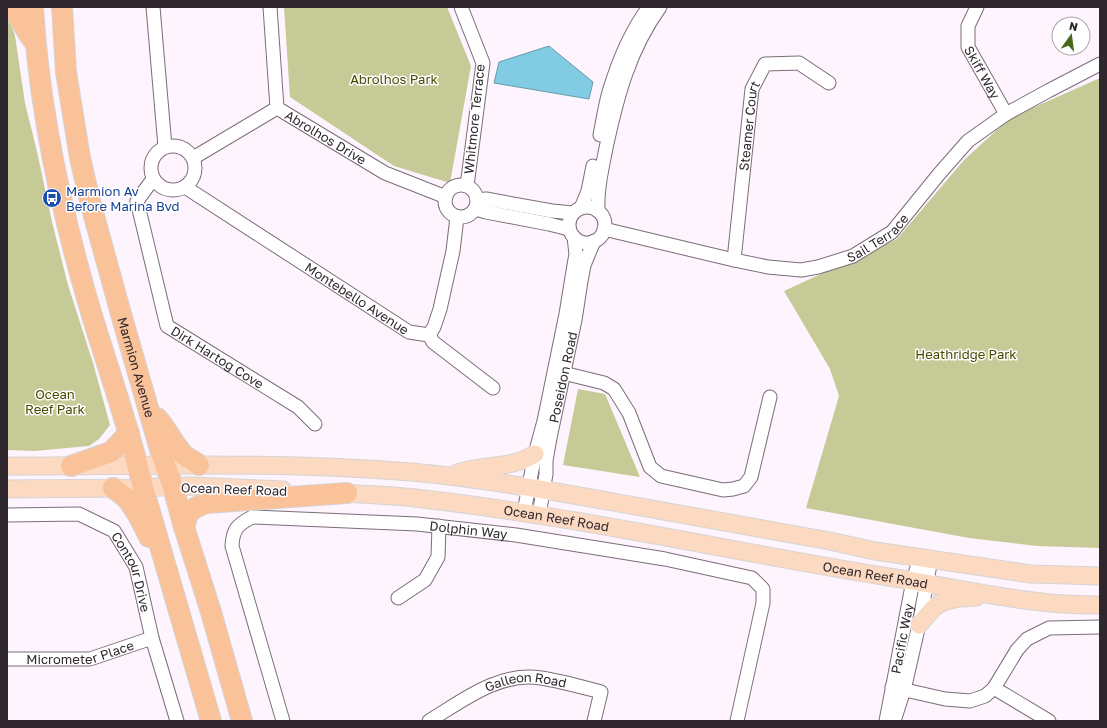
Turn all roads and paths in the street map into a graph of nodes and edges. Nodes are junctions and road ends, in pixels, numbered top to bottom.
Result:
1 (12, 7) edge
2 (33, 7) edge
3 (153, 7) edge
4 (270, 7) edge
5 (461, 7) edge
6 (660, 7) edge
7 (977, 7) edge
8 (60, 10) edge
9 (644, 12) edge
10 (35, 42) junction
11 (1100, 64) edge
12 (829, 83) dead end
13 (277, 108) junction
14 (1006, 114) junction
15 (165, 147) junction
16 (193, 158) junction
17 (153, 179) junction
18 (467, 186) junction
19 (185, 187) junction
20 (446, 197) junction
21 (477, 205) junction
22 (577, 211) junction
23 (598, 211) junction
24 (457, 217) junction
25 (604, 229) junction
26 (572, 233) junction
27 (594, 241) junction
28 (734, 260) junction
29 (429, 335) junction
30 (559, 372) junction
31 (493, 388) dead end
32 (770, 397) dead end
33 (150, 411) junction
34 (315, 424) dead end
35 (129, 433) junction
36 (535, 454) junction
37 (138, 465) junction
38 (166, 465) junction
39 (199, 465) junction
40 (7, 466) edge
41 (71, 466) junction
42 (445, 476) junction
43 (173, 487) junction
44 (113, 488) junction
45 (144, 488) junction
46 (536, 488) junction
47 (7, 489) edge
48 (347, 494) junction
49 (532, 514) junction
50 (7, 515) edge
51 (439, 526) junction
52 (184, 527) junction
53 (925, 558) junction
54 (1100, 576) edge
55 (920, 582) junction
56 (998, 595) junction
57 (398, 598) dead end
58 (1100, 605) edge
59 (919, 625) junction
60 (1100, 627) edge
61 (152, 638) junction
62 (190, 651) junction
63 (7, 659) edge
64 (994, 688) junction
65 (898, 689) junction
66 (177, 721) edge
67 (211, 721) edge
68 (242, 721) edge
69 (283, 721) edge
70 (429, 721) edge
71 (594, 721) edge
72 (737, 721) edge
73 (886, 721) edge
74 (894, 721) edge
75 (1049, 721) edge

1 - 10 highway
2 - 10 highway, Marmion Avenue
3 - 15 street
4 - 13 street, Abrolhos Drive
5 - 18 street, Whitmore Terrace
6 - 9 street
7 - 14 street, Skiff Way
8 - 33 highway, Marmion Avenue
9 - 22 street
9 - 23 street
10 - 35 highway, Marmion Avenue
11 - 14 street, Sail Terrace
12 - 28 street, Steamer Court
13 - 16 street
13 - 20 street, Abrolhos Drive
14 - 28 street, Sail Terrace
15 - 16 street
15 - 17 street
16 - 19 street
17 - 19 street
17 - 34 street, Dirk Hartog Cove
18 - 20 street
18 - 21 street
19 - 29 street, Montebello Avenue
20 - 24 street
21 - 22 street
21 - 24 street
21 - 26 street
22 - 23 street
22 - 26 street
23 - 25 street
24 - 29 street
25 - 27 street
25 - 28 street, Sail Terrace
26 - 27 street
26 - 30 street, Poseidon Road
27 - 30 street, Poseidon Road
29 - 31 street
30 - 32 street
30 - 36 street, Poseidon Road
30 - 46 street, Poseidon Road
33 - 38 highway, Marmion Avenue
33 - 39 highway
35 - 37 highway, Marmion Avenue
35 - 41 highway
36 - 42 main road
36 - 46 street, Poseidon Road
37 - 38 main road, Ocean Reef Road
37 - 41 main road, Ocean Reef Road
37 - 45 highway, Marmion Avenue
38 - 39 main road, Ocean Reef Road
38 - 43 highway, Marmion Avenue
39 - 42 main road, Ocean Reef Road
40 - 41 main road, Ocean Reef Road
42 - 46 main road, Ocean Reef Road
43 - 45 main road, Ocean Reef Road
43 - 48 main road, Ocean Reef Road
43 - 52 highway, Marmion Avenue
44 - 45 main road, Ocean Reef Road
44 - 47 main road, Ocean Reef Road
44 - 62 highway
45 - 62 highway, Marmion Avenue
46 - 49 street, Poseidon Road
46 - 53 main road, Ocean Reef Road
48 - 49 main road, Ocean Reef Road
48 - 52 highway
49 - 55 main road, Ocean Reef Road
50 - 61 street, Contour Drive
51 - 57 street
51 - 69 street, Dolphin Way
51 - 72 street, Dolphin Way
52 - 68 highway, Marmion Avenue
53 - 54 main road, Ocean Reef Road
53 - 55 street, Pacific Way
55 - 56 main road, Ocean Reef Road
55 - 59 street, Pacific Way
55 - 65 street, Pacific Way
56 - 58 main road, Ocean Reef Road
56 - 59 main road
59 - 65 street, Pacific Way
60 - 64 street
61 - 63 street, Micrometer Place
61 - 66 street, Contour Drive
62 - 67 highway, Marmion Avenue
64 - 65 street
64 - 75 street
65 - 73 street, Pacific Way
65 - 74 street, Pacific Way
70 - 71 street, Galleon Road

